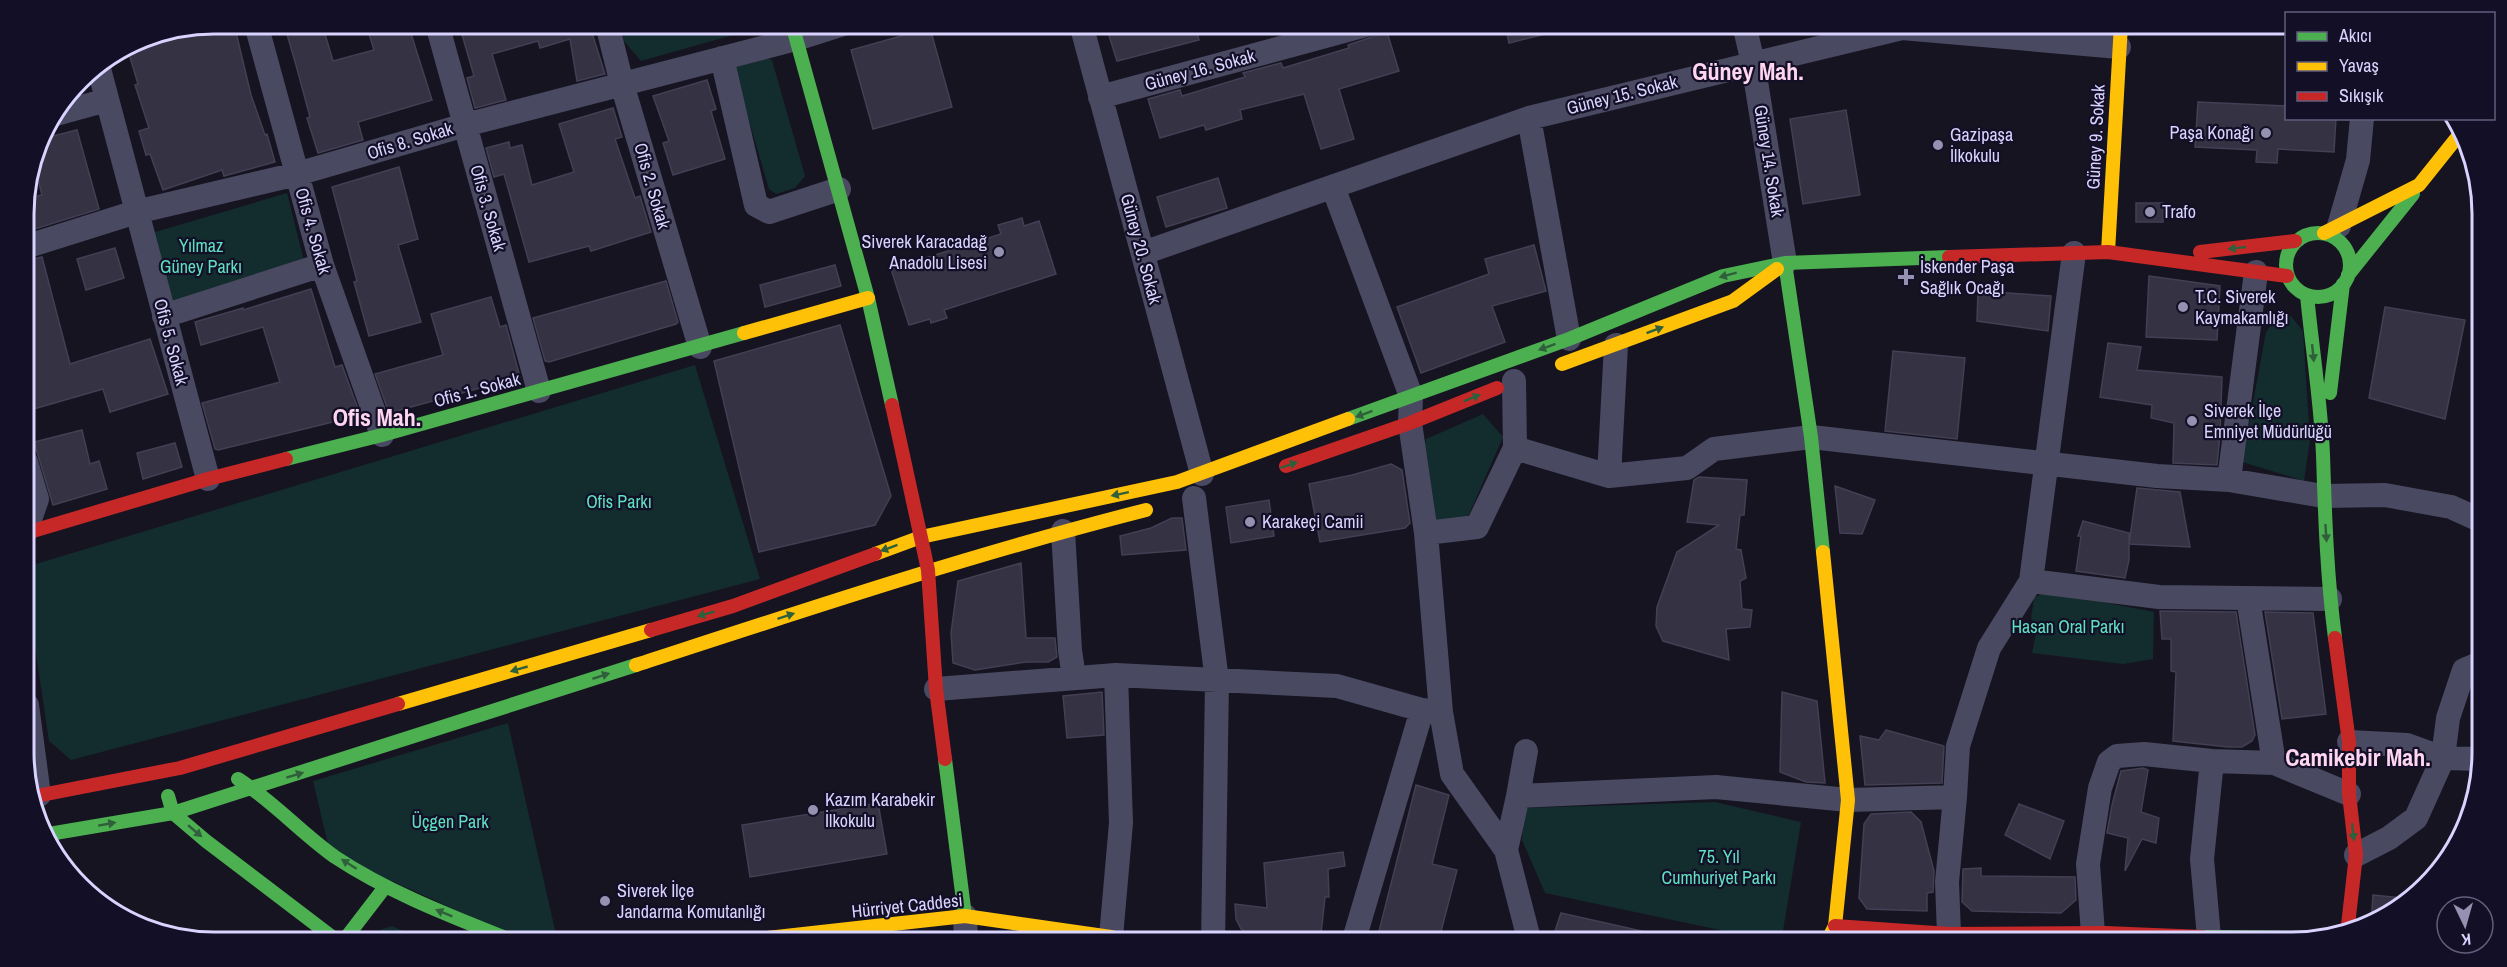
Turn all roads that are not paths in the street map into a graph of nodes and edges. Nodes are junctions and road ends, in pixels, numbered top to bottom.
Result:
1 (259, 35) edge
2 (440, 35) edge
3 (610, 35) edge
4 (786, 35) edge
5 (795, 35) edge
6 (1084, 35) edge
7 (1329, 35) edge
8 (1747, 35) edge
9 (1865, 35) edge
10 (2098, 35) edge
11 (2120, 36) edge
12 (722, 58) junction
13 (1753, 63) junction
14 (101, 75) edge
15 (622, 84) junction
16 (1100, 97) junction
17 (107, 100) junction
18 (67, 111) edge
19 (1529, 118) junction
20 (2362, 120) edge
21 (465, 125) junction
22 (2456, 139) edge
23 (297, 174) junction
24 (2420, 185) junction
25 (1333, 186) junction
26 (839, 189) junction
27 (135, 212) junction
28 (2332, 229) junction
29 (2295, 241) junction
30 (35, 244) edge
31 (2108, 252) junction
32 (1143, 253) junction
33 (2074, 253) junction
34 (2144, 258) junction
35 (1785, 262) junction
36 (322, 265) junction
37 (2256, 272) junction
38 (2287, 276) junction
39 (2346, 279) junction
40 (2307, 295) junction
41 (868, 298) junction
42 (164, 316) junction
43 (1569, 339) junction
44 (1616, 345) junction
45 (700, 347) junction
46 (1544, 370) dead end
47 (1519, 380) joint
48 (539, 391) junction
49 (1411, 396) junction
50 (1410, 423) junction
51 (382, 435) junction
52 (1811, 437) junction
53 (1515, 448) junction
54 (2323, 454) junction
55 (2045, 462) junction
56 (1270, 472) dead end
57 (1609, 476) junction
58 (208, 479) junction
59 (2229, 480) junction
60 (1196, 492) junction
61 (2323, 496) junction
62 (1161, 507) dead end
63 (2472, 516) edge
64 (35, 529) edge
65 (1063, 531) junction
66 (1426, 533) junction
67 (921, 537) junction
68 (928, 570) junction
69 (2031, 581) junction
70 (2248, 598) junction
71 (2330, 599) junction
72 (2472, 667) edge
73 (1116, 675) junction
74 (1074, 678) junction
75 (1217, 681) junction
76 (936, 689) junction
77 (1431, 711) junction
78 (2349, 742) junction
79 (1526, 751) dead end
80 (2443, 758) junction
81 (2472, 759) edge
82 (2212, 761) junction
83 (2274, 763) junction
84 (180, 768) junction
85 (252, 788) junction
86 (2349, 794) junction
87 (40, 795) edge
88 (1518, 796) junction
89 (1955, 797) junction
90 (1848, 800) junction
91 (173, 813) junction
92 (54, 833) edge
93 (1506, 850) junction
94 (2356, 855) junction
95 (385, 887) junction
96 (965, 916) junction
97 (2348, 923) edge
98 (1835, 926) junction
99 (327, 932) edge
100 (350, 932) edge
101 (492, 932) edge
102 (827, 932) edge
103 (966, 932) edge
104 (1070, 932) edge
105 (1122, 932) edge
106 (1213, 932) edge
107 (1357, 932) edge
108 (1527, 932) edge
109 (1832, 932) edge
110 (1920, 932) edge
111 (1948, 932) edge
112 (2100, 932) edge
113 (2209, 932) edge

1 - 23 street, Ofis 4. Sokak
2 - 21 street, Ofis 3. Sokak
3 - 15 street, Ofis 2. Sokak
4 - 12 street, Ofis 8. Sokak
5 - 26 main road
6 - 16 street, Güney 20. Sokak
7 - 16 street, Güney 16. Sokak
8 - 13 street, Güney 14. Sokak
9 - 13 street, Güney 15. Sokak
10 - 11 street, Güney 15. Sokak
11 - 31 main road, Güney 9. Sokak
12 - 15 street, Ofis 8. Sokak
12 - 26 street
13 - 19 street, Güney 15. Sokak
13 - 35 street, Güney 14. Sokak
14 - 17 street, Ofis 5. Sokak
15 - 21 street, Ofis 8. Sokak
15 - 45 street, Ofis 2. Sokak
16 - 32 street, Güney 20. Sokak
17 - 18 street
17 - 27 street, Ofis 5. Sokak
19 - 25 street, Güney 15. Sokak
19 - 43 street
20 - 28 street
21 - 23 street, Ofis 8. Sokak
21 - 48 street, Ofis 3. Sokak
22 - 24 main road
23 - 27 street, Ofis 8. Sokak
23 - 36 street, Ofis 4. Sokak
24 - 28 main road
24 - 39 main road
25 - 32 street, Güney 15. Sokak
25 - 49 street
26 - 41 main road
27 - 30 street, Ofis 8. Sokak
27 - 42 street, Ofis 5. Sokak
28 - 29 main road
28 - 39 main road
29 -> 34 main road
29 - 38 main road
31 - 33 main road
31 - 34 main road
32 - 60 street, Güney 20. Sokak
33 - 35 main road
33 - 55 street
34 - 37 main road
35 -> 43 main road
44 -> 35 main road
35 - 52 main road
36 - 42 street
36 - 51 street, Ofis 4. Sokak
37 - 38 main road
37 - 59 street
38 - 40 main road
39 - 40 main road
39 - 54 main road
40 -> 54 main road
41 - 45 main road, Ofis 1. Sokak
41 - 67 main road
42 - 58 street, Ofis 5. Sokak
43 -> 49 main road
44 - 46 main road
44 - 57 street
45 - 48 main road, Ofis 1. Sokak
50 -> 47 main road
47 - 53 street
48 - 51 main road, Ofis 1. Sokak
49 - 50 street
49 -> 60 main road
56 -> 50 main road
50 - 66 street
51 - 58 main road, Ofis 1. Sokak
52 - 55 street
52 - 57 street
52 - 90 main road
53 - 57 street
53 - 66 street
54 - 61 main road
55 - 59 street
55 - 69 street
58 - 64 main road, Ofis 1. Sokak
59 - 61 street
60 -> 67 main road
60 - 75 street, Güney 20. Sokak
61 - 63 street
61 -> 71 main road
62 - 65 main road
65 - 68 main road
65 - 74 street
66 - 77 street
67 - 68 main road
67 -> 84 main road
68 - 76 main road
85 -> 68 main road
69 - 70 street
69 - 89 street
70 - 71 street
70 - 83 street
71 - 78 main road
72 - 80 street
73 - 74 street
73 - 75 street
73 - 105 street
74 - 76 street
75 - 77 street
75 - 106 street, Güney 20. Sokak
76 - 96 main road
77 - 93 street
77 - 107 street
78 - 80 street
78 - 86 main road
79 - 88 street
80 - 81 street
80 - 94 street
82 - 83 street
82 - 112 street
82 - 113 street
83 - 86 street
84 - 85 main road
84 - 87 main road
84 - 91 main road
85 - 91 main road
95 -> 85 main road
86 -> 94 main road
88 - 90 street
88 - 93 street
89 - 90 street
89 - 111 street
90 - 98 main road
92 -> 91 main road
91 -> 99 main road
93 - 108 street
94 - 97 main road
95 - 100 main road
101 -> 95 main road
96 - 102 main road, Hürriyet Caddesi
96 - 103 street
96 - 104 main road, Hürriyet Caddesi
98 - 109 main road
98 - 110 main road

